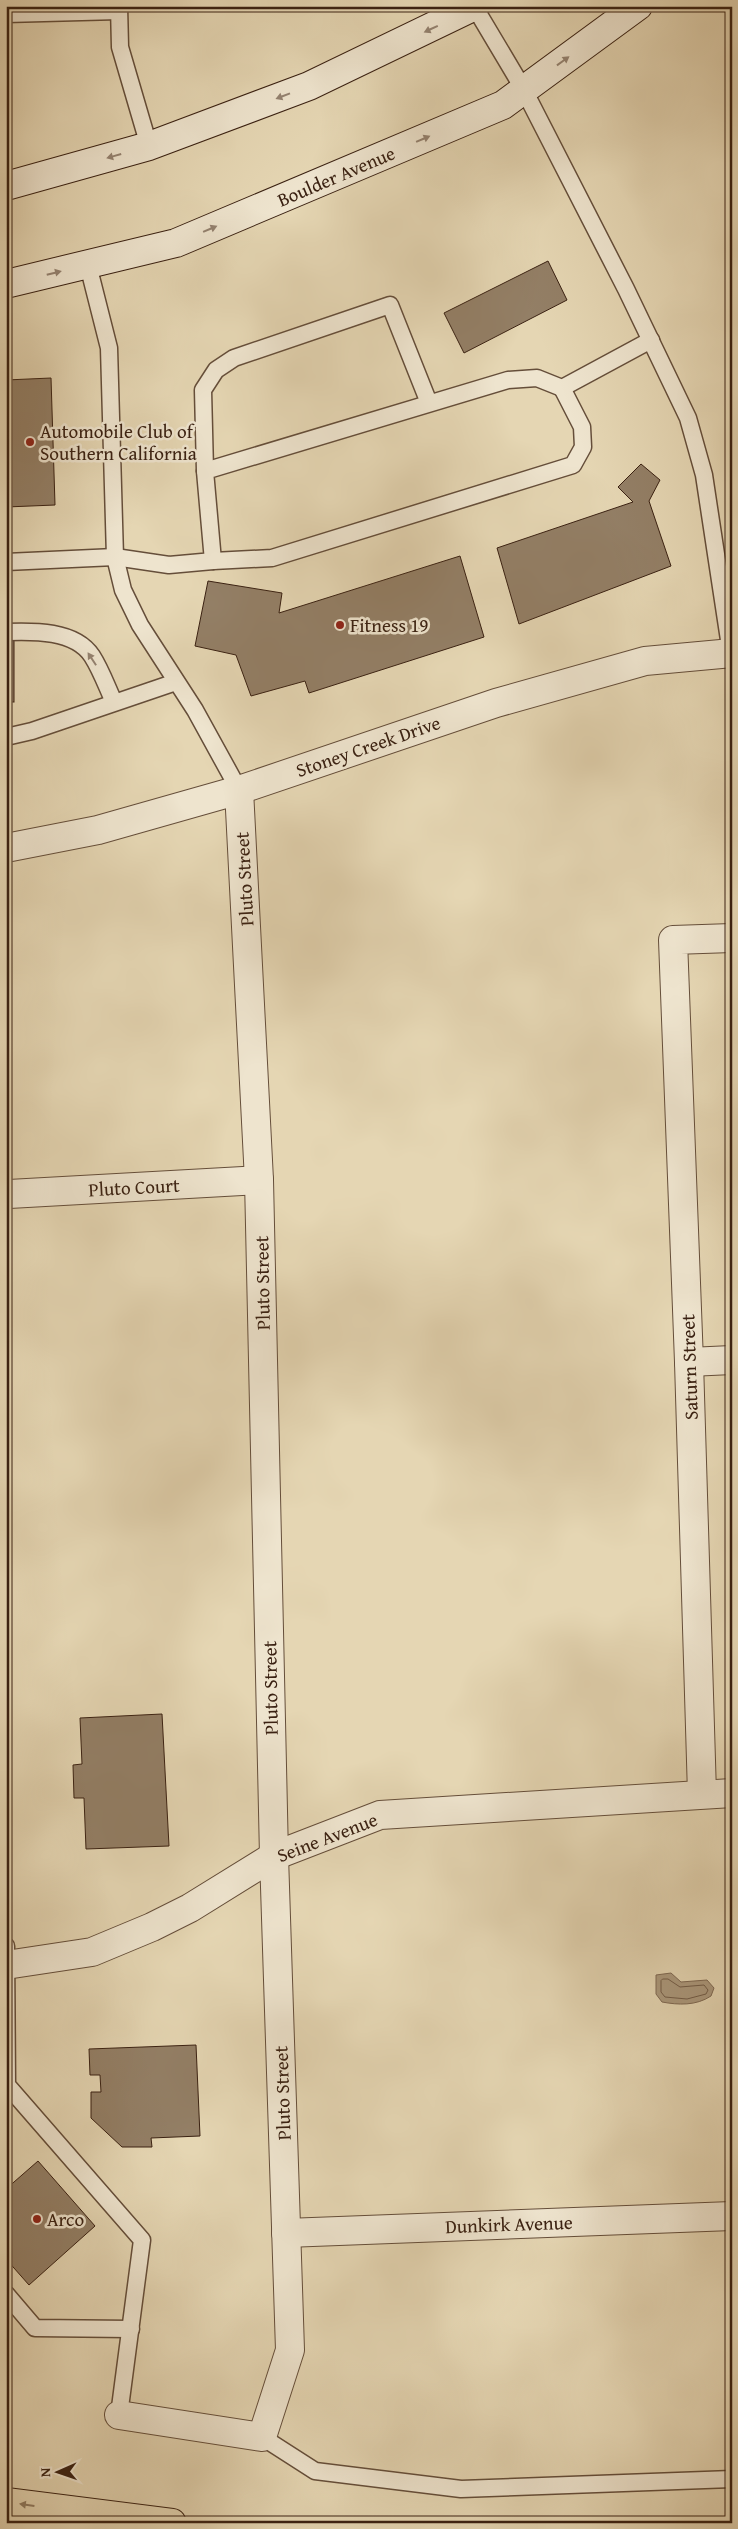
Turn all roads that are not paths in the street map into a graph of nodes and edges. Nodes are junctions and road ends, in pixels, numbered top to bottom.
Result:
1 (474, 6) edge
2 (638, 6) edge
3 (119, 9) edge
4 (6, 14) edge
5 (524, 90) junction
6 (149, 146) junction
7 (6, 186) edge
8 (88, 265) junction
9 (6, 284) edge
10 (651, 340) junction
11 (562, 388) junction
12 (428, 403) junction
13 (205, 471) junction
14 (115, 557) junction
15 (213, 561) junction
16 (6, 562) edge
17 (6, 632) edge
18 (732, 653) edge
19 (176, 682) junction
20 (114, 702) junction
21 (6, 737) edge
22 (239, 790) junction
23 (6, 848) edge
24 (732, 938) edge
25 (259, 1180) junction
26 (9, 1194) dead end
27 (732, 1360) edge
28 (689, 1362) junction
29 (732, 1793) edge
30 (702, 1794) junction
31 (274, 1856) junction
32 (6, 1946) edge
33 (7, 1965) edge
34 (7, 2086) edge
35 (732, 2216) edge
36 (286, 2233) junction
37 (6, 2294) edge
38 (131, 2329) junction
39 (119, 2415) joint
40 (262, 2437) junction
41 (732, 2479) edge
42 (6, 2502) edge
43 (172, 2523) edge

1 - 5 lane
1 -> 6 street
5 -> 2 street, Boulder Avenue
3 - 4 lane
3 - 6 lane
8 -> 5 street, Boulder Avenue
5 - 10 lane
6 -> 7 street
9 -> 8 street, Boulder Avenue
8 - 14 lane
10 - 11 lane
10 - 18 lane
11 - 12 lane
11 - 15 lane
12 - 13 lane
12 - 13 lane
13 - 15 lane
14 - 15 lane
14 - 16 lane
14 - 19 lane
20 -> 17 lane
18 - 22 street, Stoney Creek Drive
19 - 20 lane
19 - 22 lane
20 - 21 lane
22 - 23 street, Stoney Creek Drive
22 - 25 street, Pluto Street
24 - 28 street, Saturn Street
25 - 26 street, Pluto Court
25 - 31 street, Pluto Street
27 - 28 street
28 - 30 street, Saturn Street
29 - 30 street, Seine Avenue
30 - 31 street, Seine Avenue
31 - 33 street, Seine Avenue
31 - 36 street, Pluto Street
32 - 33 lane
33 - 34 lane
34 - 38 lane
35 - 36 street, Dunkirk Avenue
36 - 40 street, Pluto Street
37 - 38 lane
38 - 39 lane
39 - 40 street
40 - 41 lane
43 -> 42 highway

